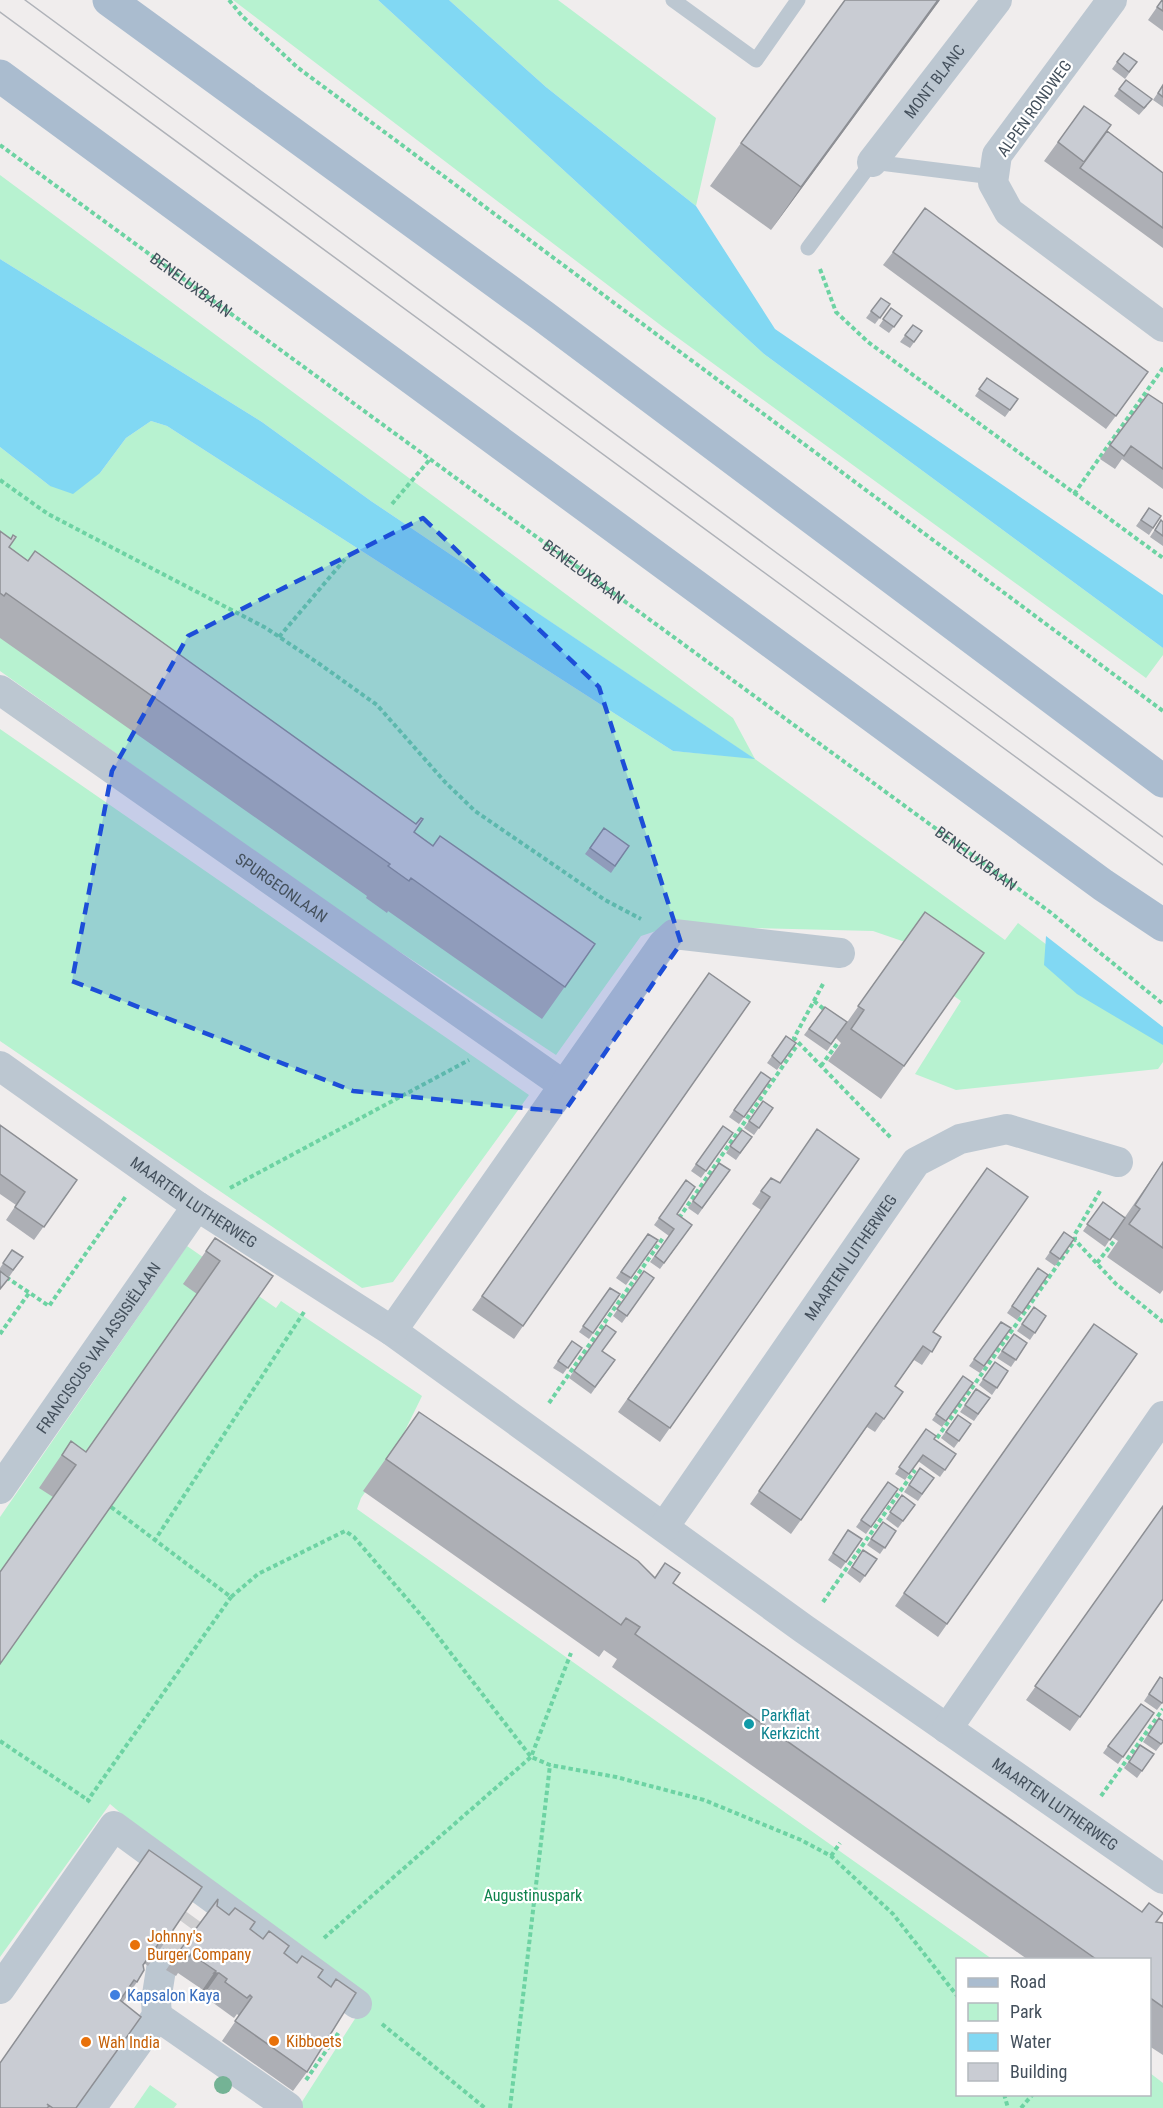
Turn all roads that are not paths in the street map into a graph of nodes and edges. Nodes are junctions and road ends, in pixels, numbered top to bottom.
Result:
1 (109, 0) edge
2 (673, 0) edge
3 (798, 0) edge
4 (997, 0) edge
5 (1112, 0) edge
6 (0, 76) edge
7 (872, 162) junction
8 (993, 177) junction
9 (808, 248) road end
10 (1163, 327) edge
11 (0, 690) edge
12 (1163, 781) edge
13 (1103, 885) junction
14 (1163, 925) edge
15 (1163, 948) edge
16 (840, 952) road end
17 (0, 1066) edge
18 (562, 1084) junction
19 (1118, 1162) road end
20 (197, 1206) junction
21 (392, 1331) junction
22 (1163, 1416) edge
23 (4, 1474) edge
24 (664, 1527) junction
25 (947, 1729) junction
26 (1163, 1879) edge
27 (162, 1963) tunnel mouth
28 (0, 1989) edge
29 (357, 2004) edge
30 (157, 2016) junction
31 (288, 2107) edge
32 (91, 2108) edge

1 - 12 main road
2 - 3 lane
4 - 7 street, MONT BLANC
5 - 8 street, ALPEN RONDWEG
6 - 13 main road
7 - 8 lane
7 - 9 lane
8 - 10 street, ALPEN RONDWEG
11 - 18 street, SPURGEONLAAN
13 - 14 main road
13 - 15 main road
16 - 18 street
17 - 20 street, MAARTEN LUTHERWEG
18 - 21 street
19 - 24 street, MAARTEN LUTHERWEG
20 - 21 street, MAARTEN LUTHERWEG
20 - 23 street, FRANCISCUS VAN ASSISIËLAAN
21 - 24 street, MAARTEN LUTHERWEG
22 - 25 street
24 - 25 street, MAARTEN LUTHERWEG
25 - 26 street, MAARTEN LUTHERWEG
27 - 30 street
28 - 29 street
30 - 31 street
30 - 32 street

